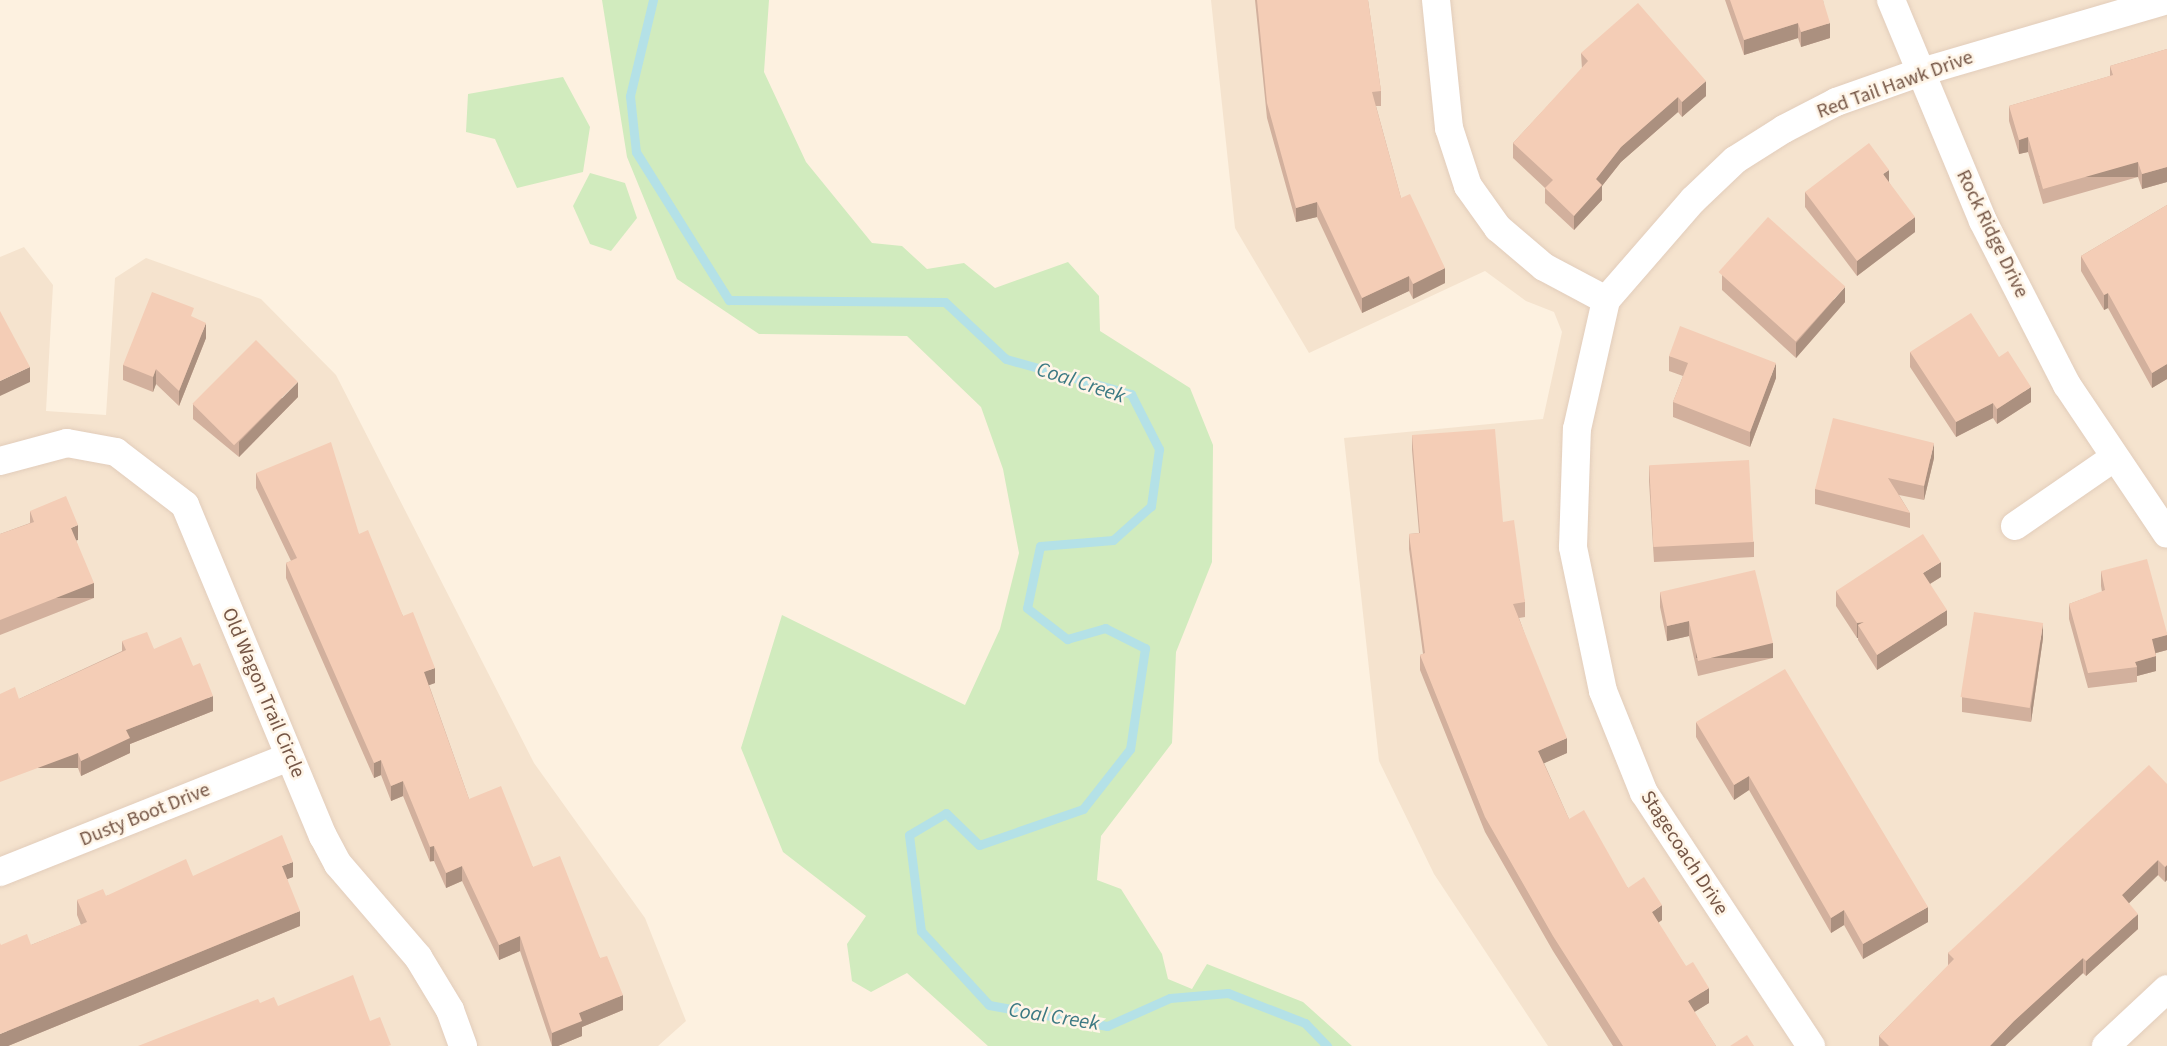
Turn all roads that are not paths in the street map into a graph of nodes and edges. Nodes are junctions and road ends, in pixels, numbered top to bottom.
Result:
1 (1436, 0) edge
2 (1891, 0) edge
3 (2167, 0) edge
4 (1918, 73) junction
5 (1606, 300) junction
6 (1577, 429) joint
7 (2115, 457) junction
8 (0, 460) edge
9 (2015, 526) dead end
10 (2167, 534) edge
11 (290, 757) junction
12 (0, 872) edge
13 (2167, 989) edge
14 (463, 1046) edge
15 (1811, 1046) edge
16 (2106, 1046) edge

1 - 5 street
2 - 4 street, Rock Ridge Drive
3 - 4 street, Red Tail Hawk Drive
4 - 5 street, Red Tail Hawk Drive
4 - 7 street, Rock Ridge Drive
5 - 6 street, Red Tail Hawk Drive
6 - 15 street, Stagecoach Drive
7 - 9 street
7 - 10 street, Rock Ridge Drive
8 - 11 street, Old Wagon Trail Circle
11 - 12 street, Dusty Boot Drive
11 - 14 street, Old Wagon Trail Circle
13 - 16 street

